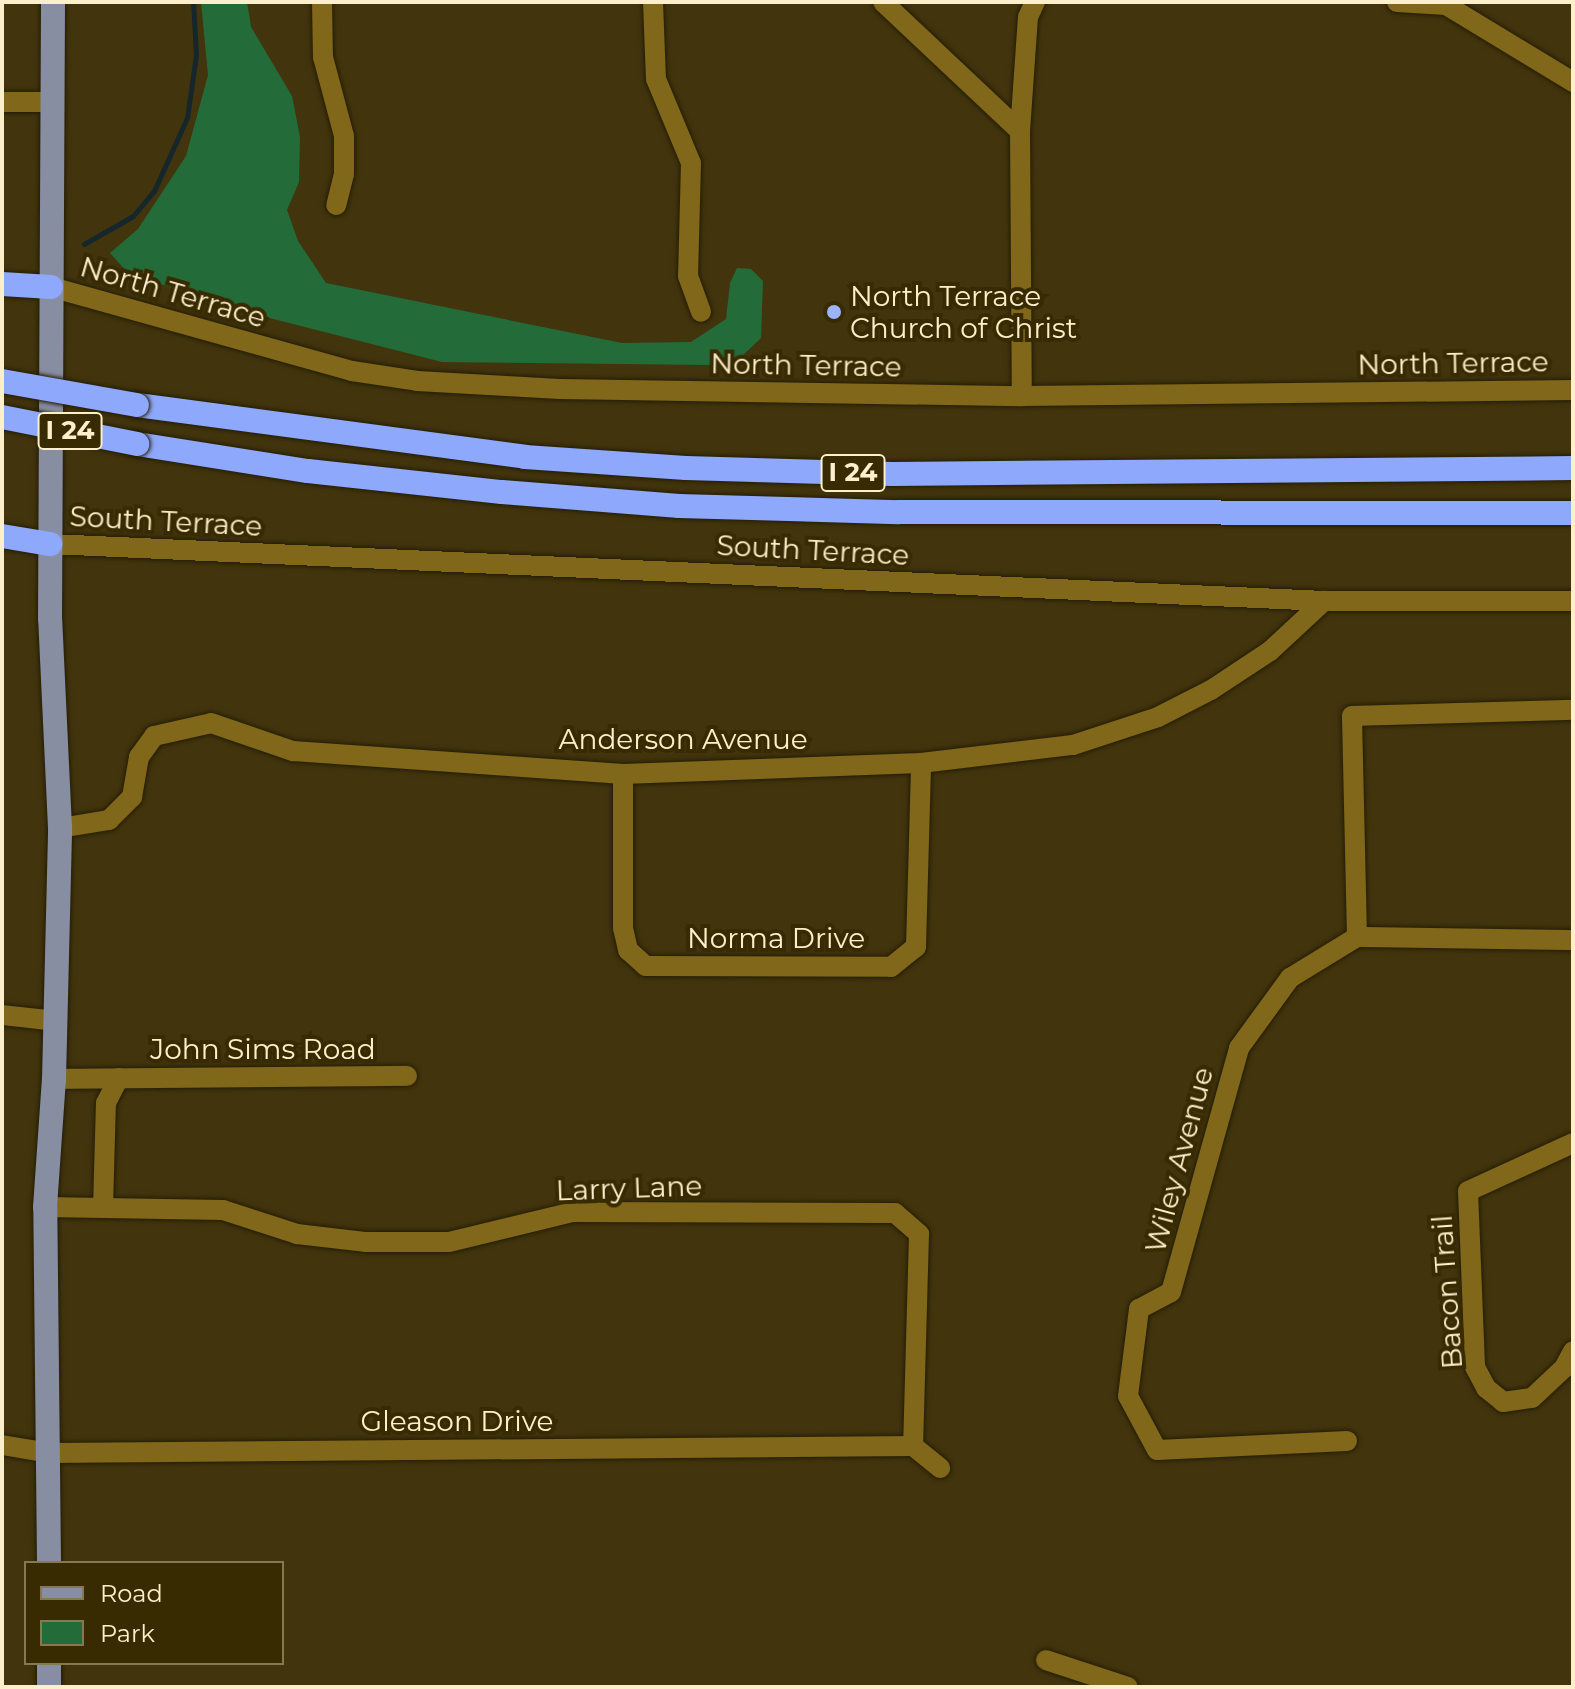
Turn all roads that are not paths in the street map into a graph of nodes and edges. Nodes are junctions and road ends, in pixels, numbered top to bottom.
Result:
1 (53, 2) edge
2 (322, 2) edge
3 (653, 2) edge
4 (883, 2) edge
5 (1035, 2) edge
6 (1397, 2) edge
7 (1573, 82) edge
8 (2, 102) edge
9 (53, 102) junction
10 (1020, 131) junction
11 (336, 205) dead end
12 (2, 284) edge
13 (51, 287) junction
14 (701, 312) dead end
15 (2, 381) edge
16 (1573, 390) edge
17 (1022, 396) junction
18 (2, 417) edge
19 (1573, 468) edge
20 (1573, 513) edge
21 (2, 536) edge
22 (50, 544) junction
23 (1324, 601) junction
24 (1573, 601) edge
25 (1573, 710) edge
26 (921, 763) junction
27 (623, 774) junction
28 (60, 828) junction
29 (1357, 937) junction
30 (1573, 940) edge
31 (2, 1015) edge
32 (56, 1021) junction
33 (407, 1076) dead end
34 (119, 1078) junction
35 (54, 1079) junction
36 (1573, 1143) edge
37 (45, 1207) junction
38 (103, 1208) junction
39 (1573, 1351) edge
40 (1347, 1441) dead end
41 (2, 1445) edge
42 (913, 1446) junction
43 (50, 1453) junction
44 (940, 1468) dead end
45 (49, 1561) edge
46 (1046, 1660) dead end
47 (49, 1665) edge
48 (49, 1687) edge
49 (1128, 1687) edge

1 - 9 main road
2 - 11 street
3 - 14 street
4 - 10 street
5 - 10 street
6 - 7 street
8 - 9 street
9 - 13 main road
10 - 17 street
12 - 13 highway
13 - 17 street, North Terrace
13 - 22 main road
15 - 19 highway, I 24, bridge
16 - 17 street, North Terrace
18 - 20 highway, I 24, bridge
21 - 22 highway
22 - 23 street, South Terrace
22 - 28 main road
23 - 24 street, South Terrace
23 - 26 street, Anderson Avenue
25 - 29 street
26 - 27 street, Anderson Avenue
26 - 27 street, Norma Drive
27 - 28 street, Anderson Avenue
28 - 32 main road
29 - 30 street
29 - 40 street, Wiley Avenue
31 - 32 street
32 - 35 main road
33 - 34 street, John Sims Road
34 - 35 street, John Sims Road
34 - 38 street, John Sims Road
35 - 37 main road
36 - 39 street, Bacon Trail
37 - 38 street, Larry Lane
37 - 43 main road
38 - 42 street, Larry Lane
41 - 43 street, Gleason Drive
42 - 43 street, Gleason Drive
42 - 44 street
43 - 45 main road
46 - 49 street
47 - 48 main road

